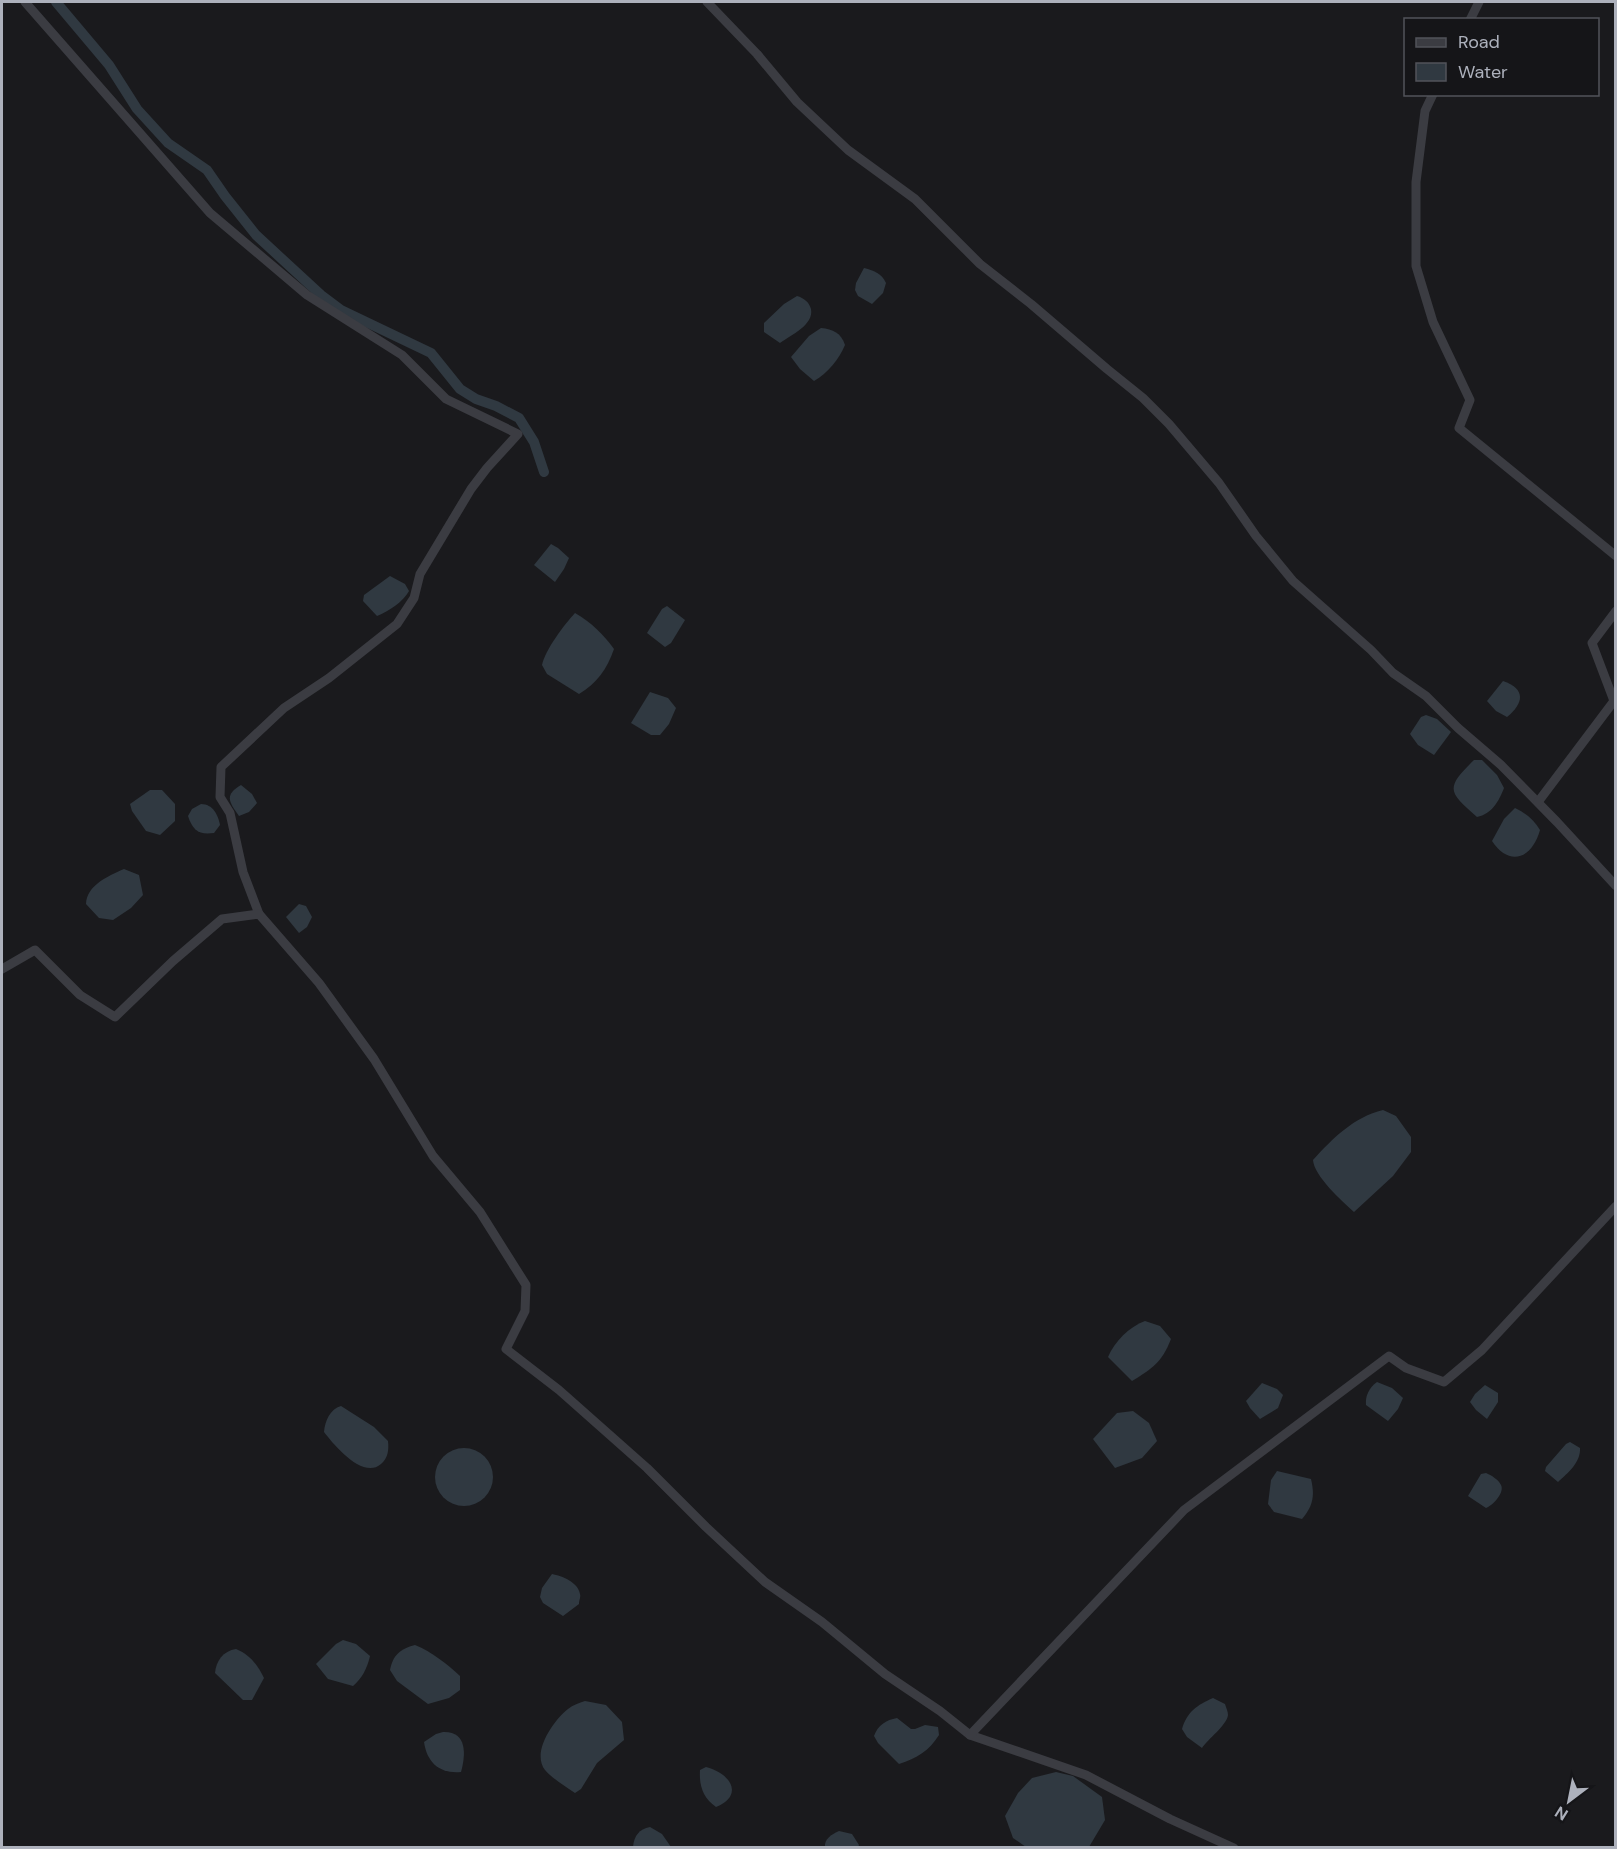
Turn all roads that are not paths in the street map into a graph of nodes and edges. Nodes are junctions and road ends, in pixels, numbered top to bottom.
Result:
1 (25, 2) edge
2 (1479, 2) edge
3 (714, 4) edge
4 (1471, 18) edge
5 (1432, 96) edge
6 (1616, 556) edge
7 (1616, 611) edge
8 (1538, 802) junction
9 (1616, 886) edge
10 (259, 914) junction
11 (2, 969) edge
12 (1616, 1206) edge
13 (970, 1735) junction
14 (1234, 1848) edge

1 - 10 street
2 - 4 street
3 - 8 street
5 - 6 street
7 - 8 street
8 - 9 street
10 - 11 street
10 - 13 street
12 - 13 street
13 - 14 street

